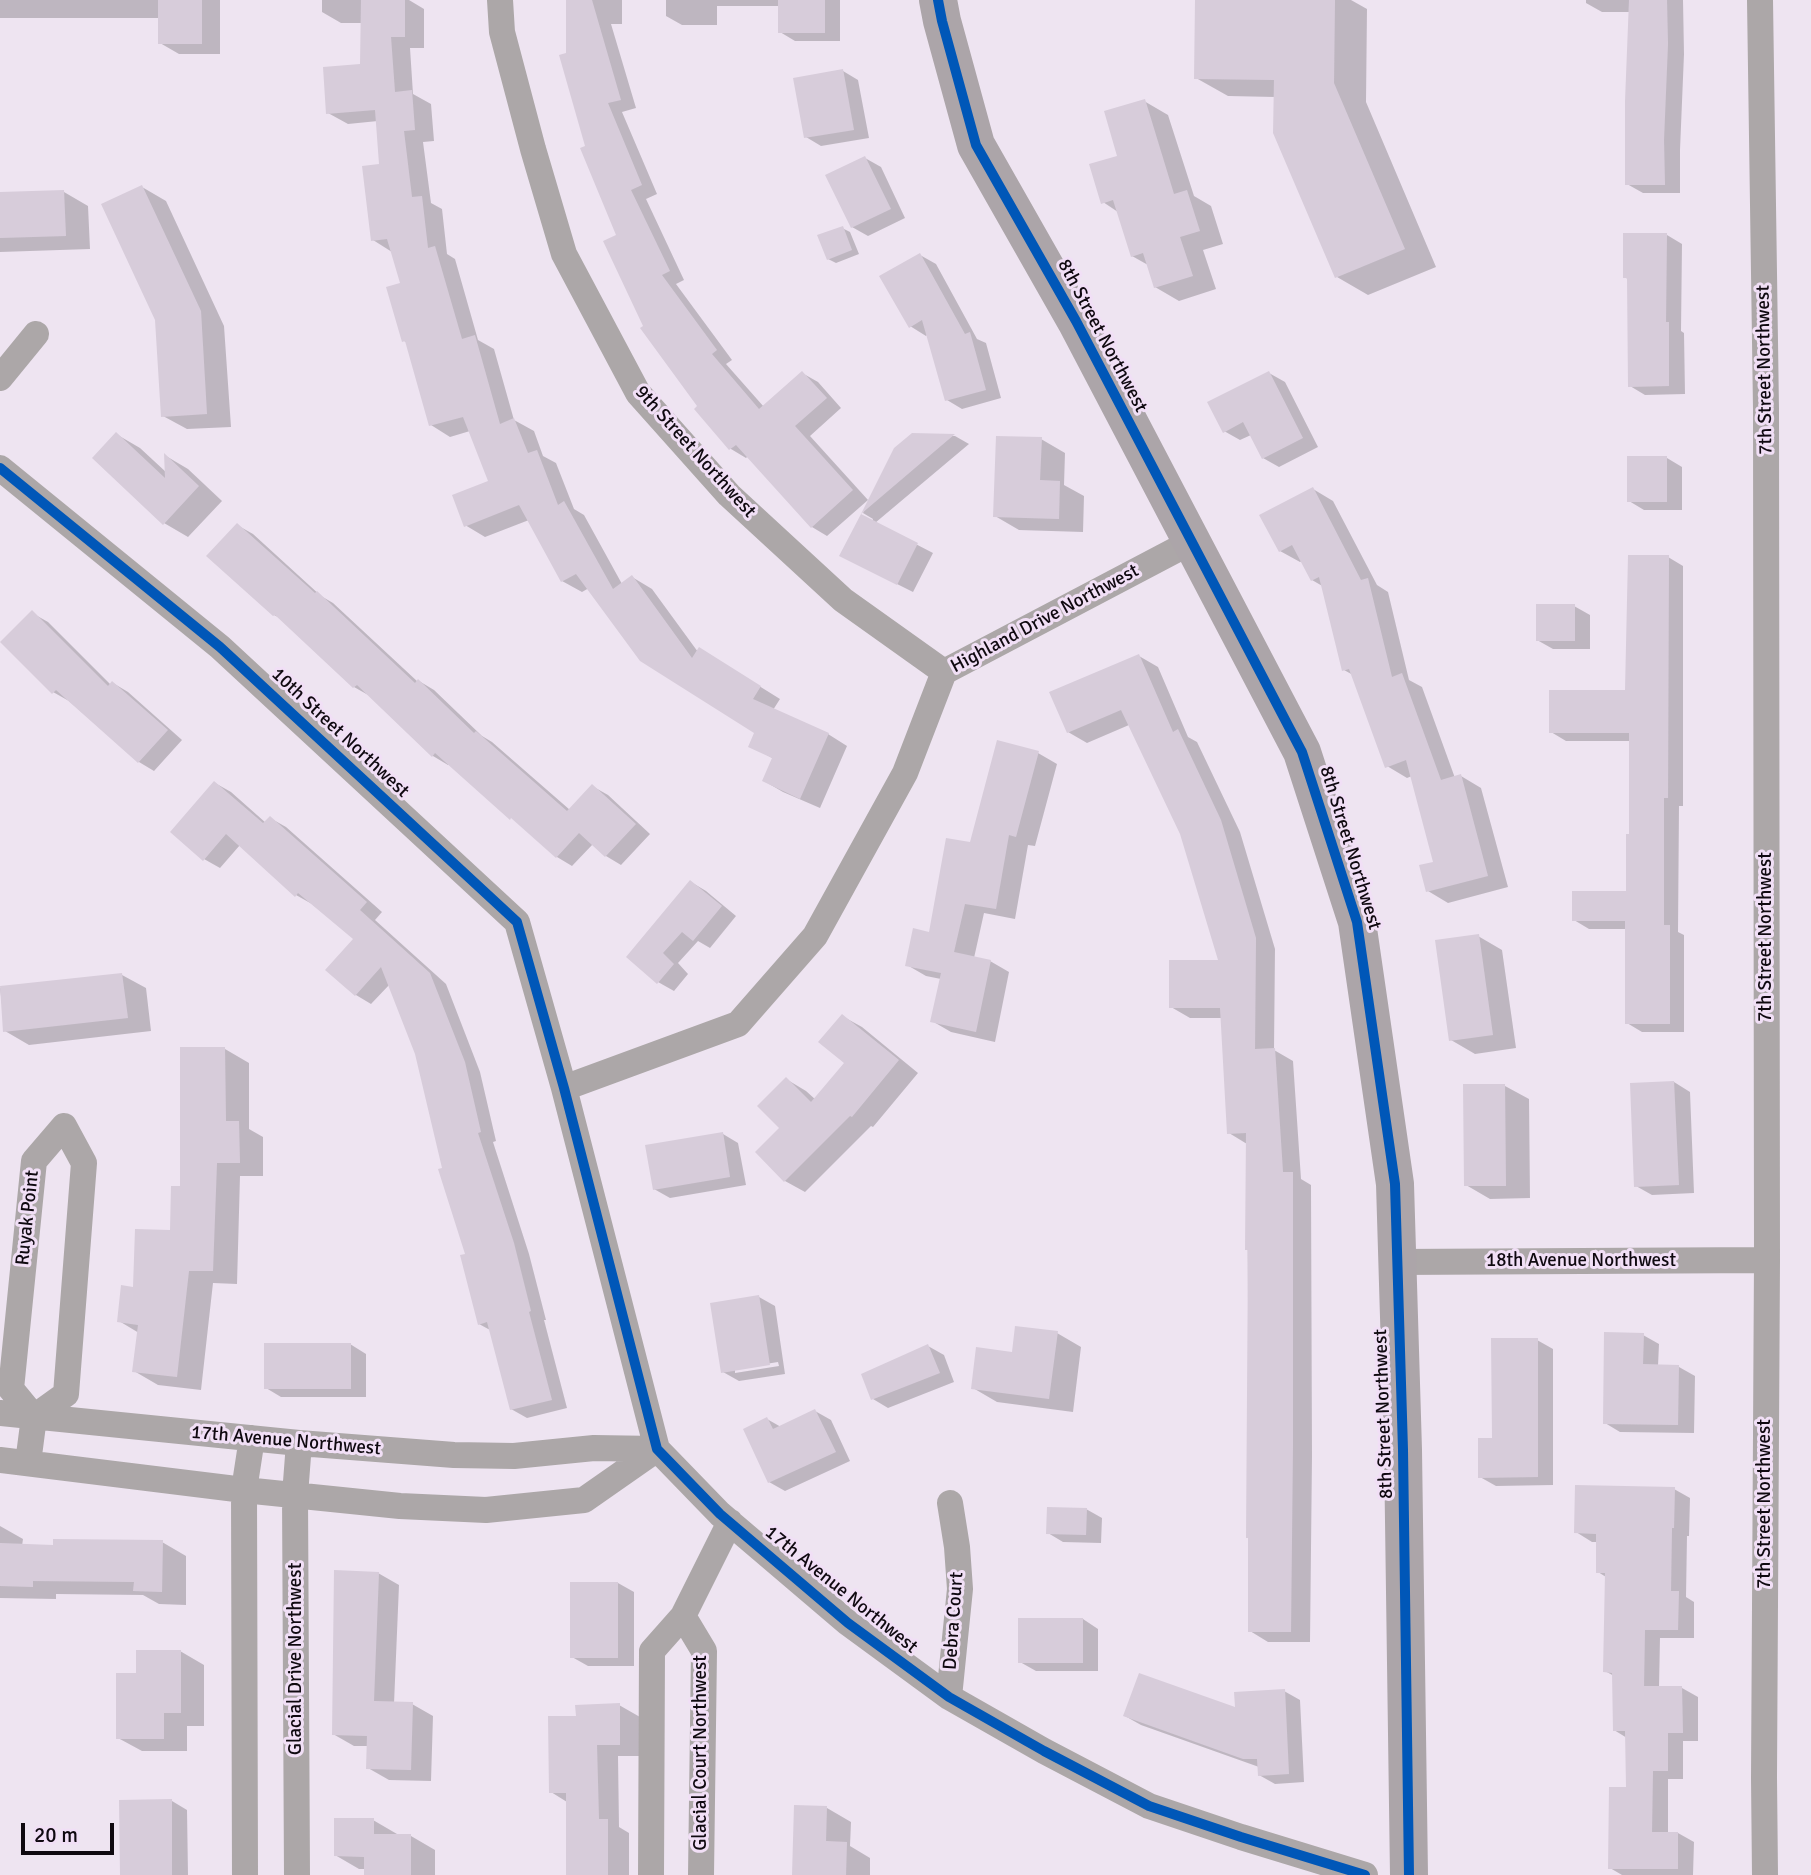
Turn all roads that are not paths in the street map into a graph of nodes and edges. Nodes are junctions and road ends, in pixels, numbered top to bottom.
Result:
1 (500, 0) edge
2 (939, 0) edge
3 (1760, 0) edge
4 (36, 334) dead end
5 (0, 378) edge
6 (0, 468) edge
7 (1191, 542) junction
8 (944, 672) junction
9 (564, 1088) junction
10 (1767, 1259) junction
11 (1396, 1262) junction
12 (0, 1413) edge
13 (34, 1417) junction
14 (252, 1438) junction
15 (299, 1443) junction
16 (657, 1449) junction
17 (0, 1460) edge
18 (28, 1463) junction
19 (244, 1490) junction
20 (295, 1495) junction
21 (950, 1503) dead end
22 (730, 1522) junction
23 (682, 1616) junction
24 (949, 1697) junction
25 (246, 1875) edge
26 (297, 1875) edge
27 (651, 1875) edge
28 (701, 1875) edge
29 (1365, 1875) edge
30 (1409, 1875) edge
31 (1765, 1875) edge

1 - 8 street, 9th Street Northwest
2 - 7 street, 8th Street Northwest
3 - 10 street, 7th Street Northwest
4 - 5 street
6 - 9 street, 10th Street Northwest
7 - 8 street, Highland Drive Northwest
7 - 11 street, 8th Street Northwest
8 - 9 street, Highland Drive Northwest
9 - 16 street
10 - 11 street, 18th Avenue Northwest
10 - 31 street, 7th Street Northwest
11 - 30 street, 8th Street Northwest
12 - 13 street, 17th Avenue Northwest
13 - 13 street, Ruyak Point
13 - 14 street, 17th Avenue Northwest
13 - 18 street
14 - 15 street, 17th Avenue Northwest
14 - 19 street
15 - 16 street, 17th Avenue Northwest
15 - 20 street, Glacial Drive Northwest
16 - 20 street
16 - 22 street, 17th Avenue Northwest
17 - 18 street
18 - 19 street
19 - 20 street
19 - 25 street
20 - 26 street, Glacial Drive Northwest
21 - 24 street, Debra Court
22 - 23 street
22 - 24 street, 17th Avenue Northwest
23 - 27 street
23 - 28 street, Glacial Court Northwest
24 - 29 street, 17th Avenue Northwest

